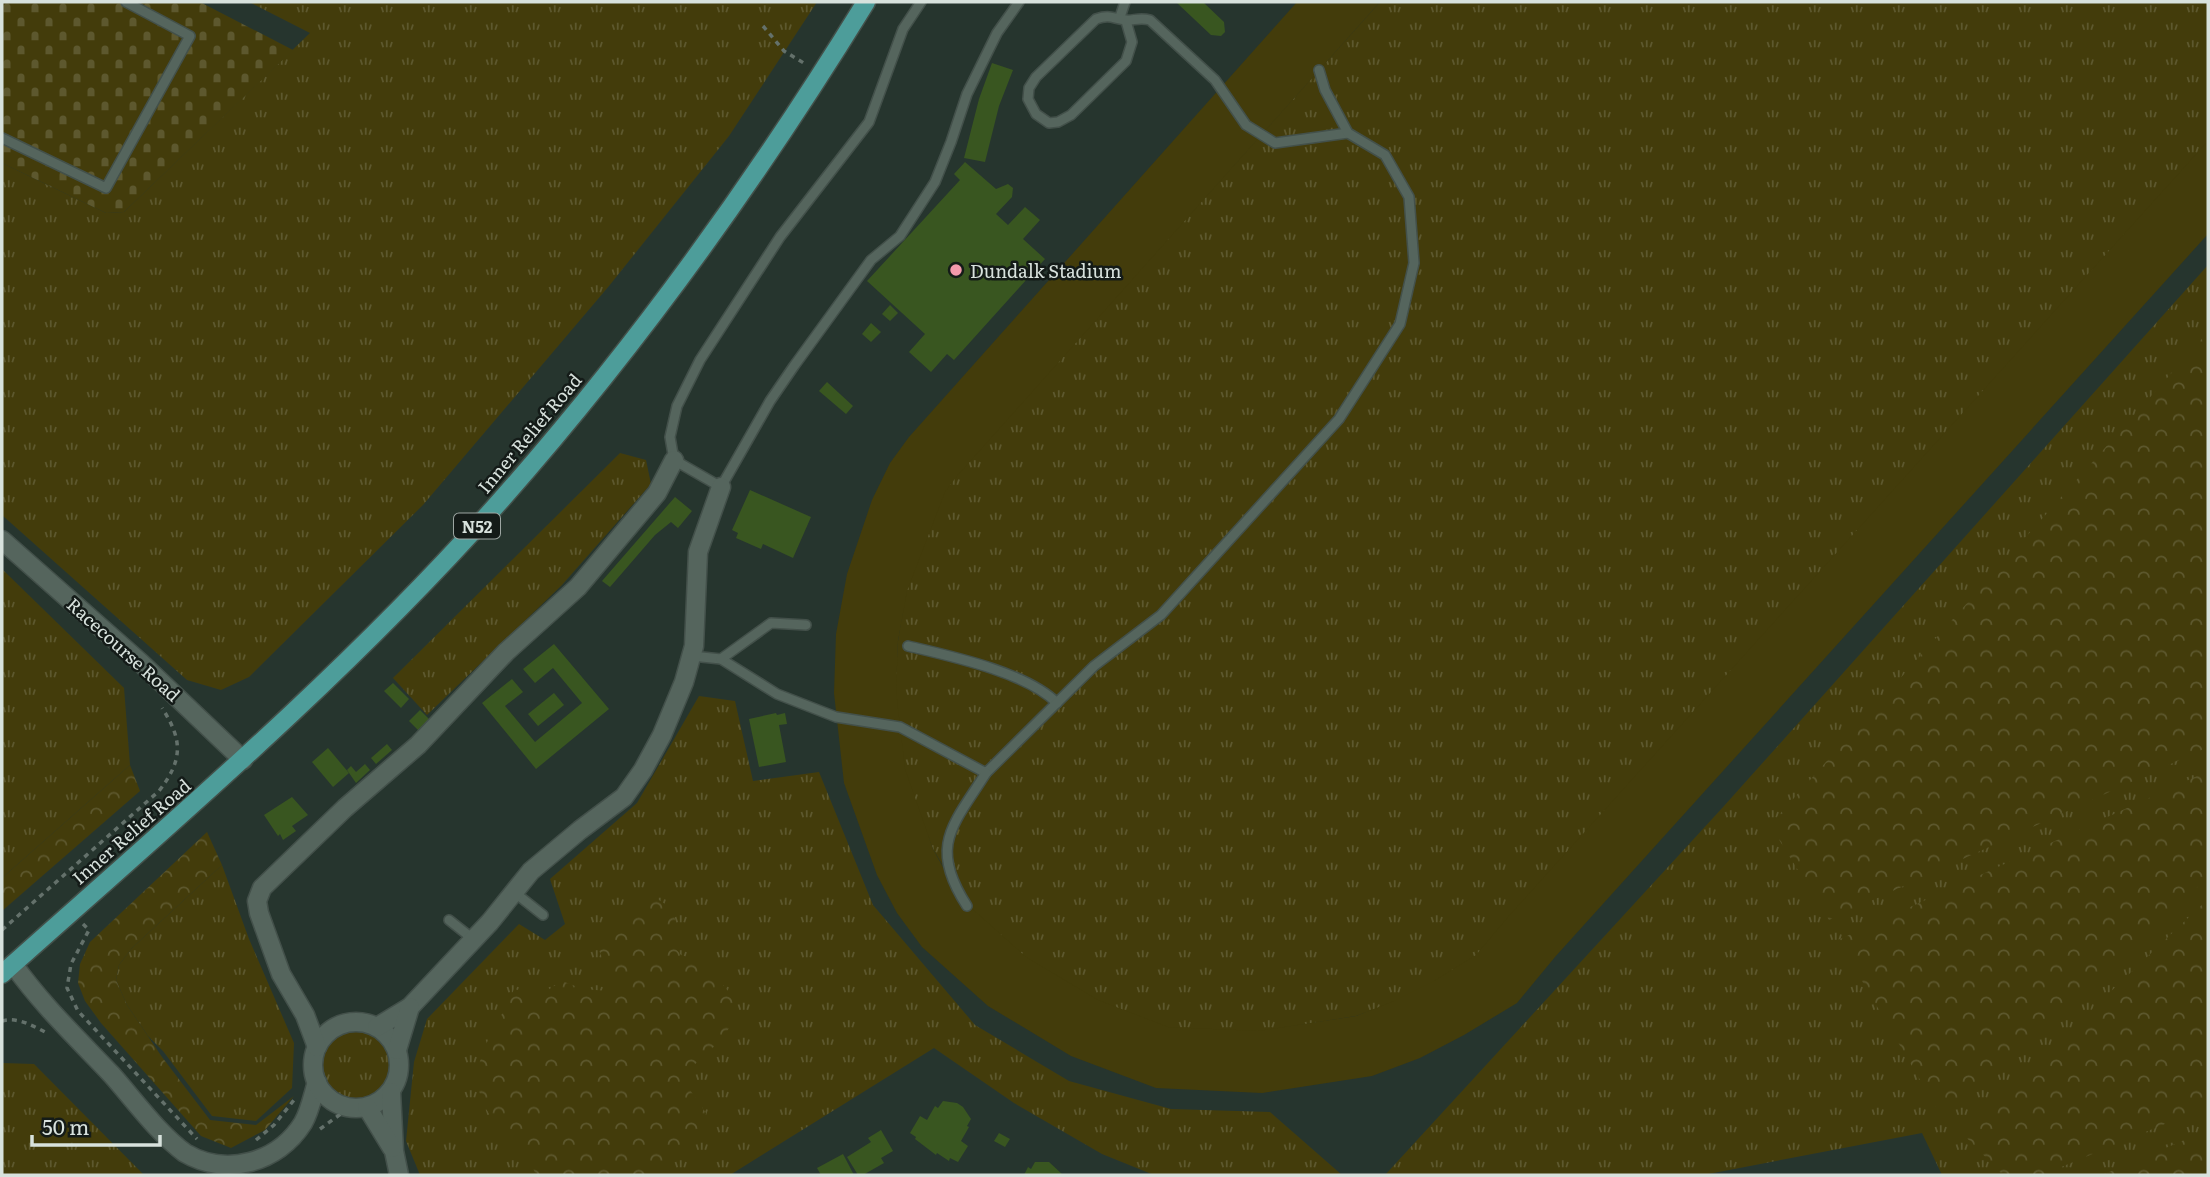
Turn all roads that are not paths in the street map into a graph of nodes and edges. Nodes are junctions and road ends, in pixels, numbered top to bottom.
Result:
1 (126, 2) edge
2 (866, 2) edge
3 (921, 2) edge
4 (1019, 2) edge
5 (1125, 2) edge
6 (1123, 19) junction
7 (1319, 70) dead end
8 (1348, 133) junction
9 (2, 138) edge
10 (674, 460) junction
11 (721, 487) junction
12 (2, 540) edge
13 (806, 625) dead end
14 (908, 646) dead end
15 (692, 656) junction
16 (721, 659) junction
17 (1057, 702) junction
18 (243, 760) junction
19 (986, 773) junction
20 (514, 892) junction
21 (967, 906) dead end
22 (543, 915) dead end
23 (449, 919) dead end
24 (473, 939) junction
25 (7, 969) edge
26 (411, 1007) junction
27 (305, 1015) junction
28 (338, 1026) junction
29 (376, 1027) junction
30 (317, 1047) junction
31 (397, 1050) junction
32 (317, 1082) junction
33 (390, 1092) junction
34 (337, 1104) junction
35 (368, 1107) junction
36 (304, 1120) junction
37 (394, 1151) junction
38 (399, 1175) edge

1 - 9 lane
2 - 18 main road, Inner Relief Road / N52
3 - 10 lane
4 - 11 lane
5 - 6 lane
6 - 6 lane
6 - 8 lane
7 - 8 lane
8 - 17 lane
10 - 11 lane
10 - 27 street
11 - 15 street
12 - 18 street, Racecourse Road
13 - 16 lane
14 - 17 lane
15 - 16 lane
15 - 20 street
16 - 19 lane
17 - 19 lane
18 - 25 main road, Inner Relief Road / N52
19 - 21 lane
20 - 22 lane
20 - 24 street
23 - 24 lane
24 - 26 street
25 - 36 street
26 - 29 street
26 - 31 street
27 - 28 street
27 - 30 street
28 - 29 street
28 - 30 street
29 - 31 street
30 - 32 street
31 - 33 street
32 - 34 street
32 - 36 street
33 - 35 street
33 - 37 street
34 - 35 street
34 - 36 street
35 - 37 street
37 - 38 street

